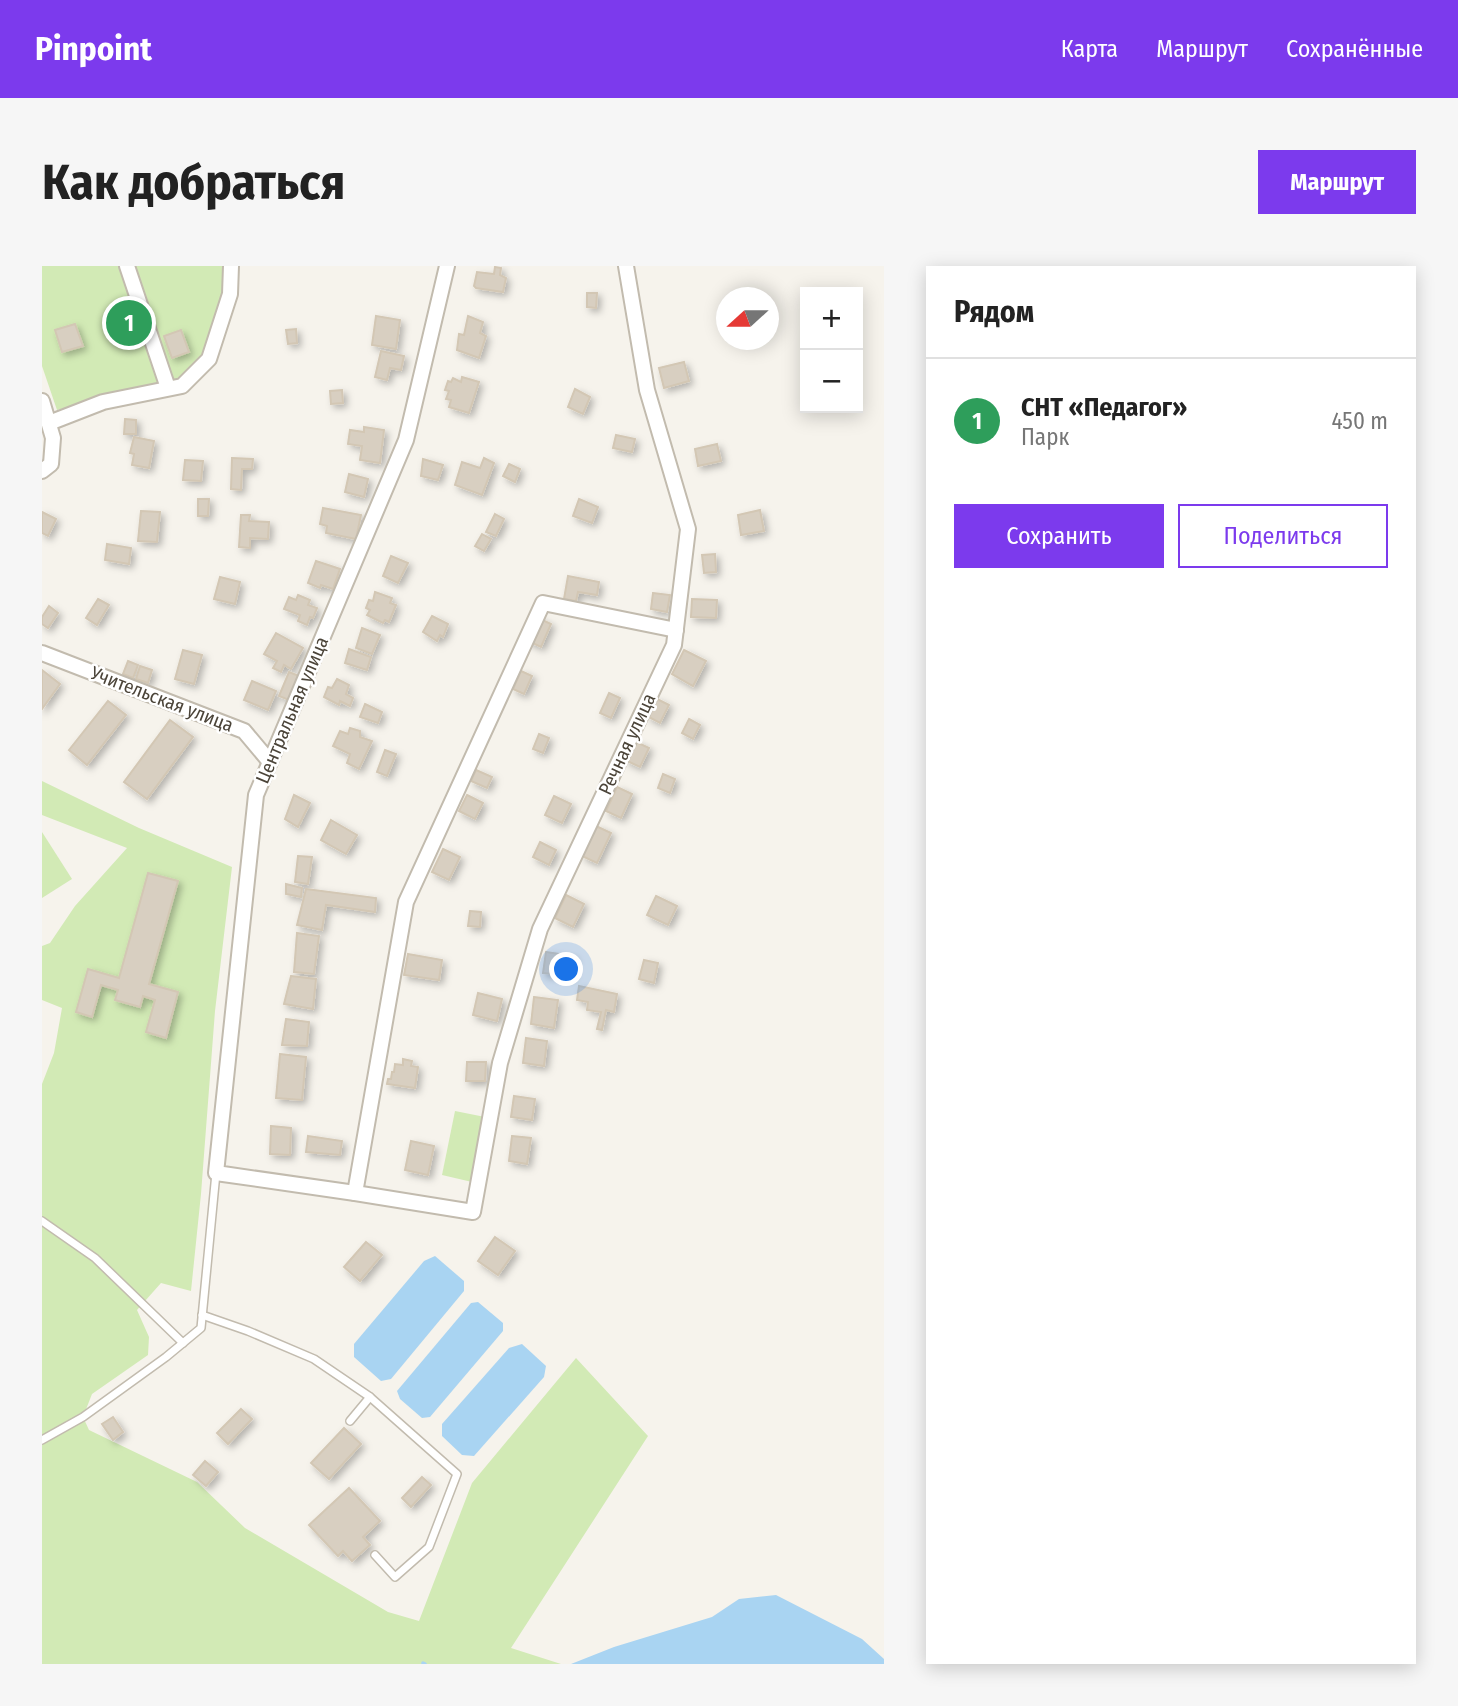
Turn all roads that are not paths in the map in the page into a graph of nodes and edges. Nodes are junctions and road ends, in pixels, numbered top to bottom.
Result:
1 (127, 266) edge
2 (231, 266) edge
3 (447, 266) edge
4 (626, 266) edge
5 (168, 388) junction
6 (42, 401) edge
7 (49, 423) junction
8 (42, 471) edge
9 (676, 630) junction
10 (42, 653) edge
11 (270, 762) junction
12 (216, 1173) junction
13 (355, 1193) junction
14 (42, 1221) edge
15 (202, 1315) junction
16 (183, 1343) junction
17 (370, 1397) junction
18 (350, 1421) dead end
19 (42, 1440) edge
20 (375, 1555) dead end

1 - 5 street
2 - 5 street
3 - 11 street, Центральная улица
4 - 9 street, Речная улица
5 - 7 street
6 - 7 street
7 - 8 street
9 - 13 street, Речная улица
9 - 13 street
10 - 11 street, Учительская улица
11 - 12 street, Центральная улица
12 - 13 street
12 - 15 lane
14 - 16 lane
15 - 16 lane
15 - 17 lane
16 - 19 lane
17 - 18 lane
17 - 20 lane

